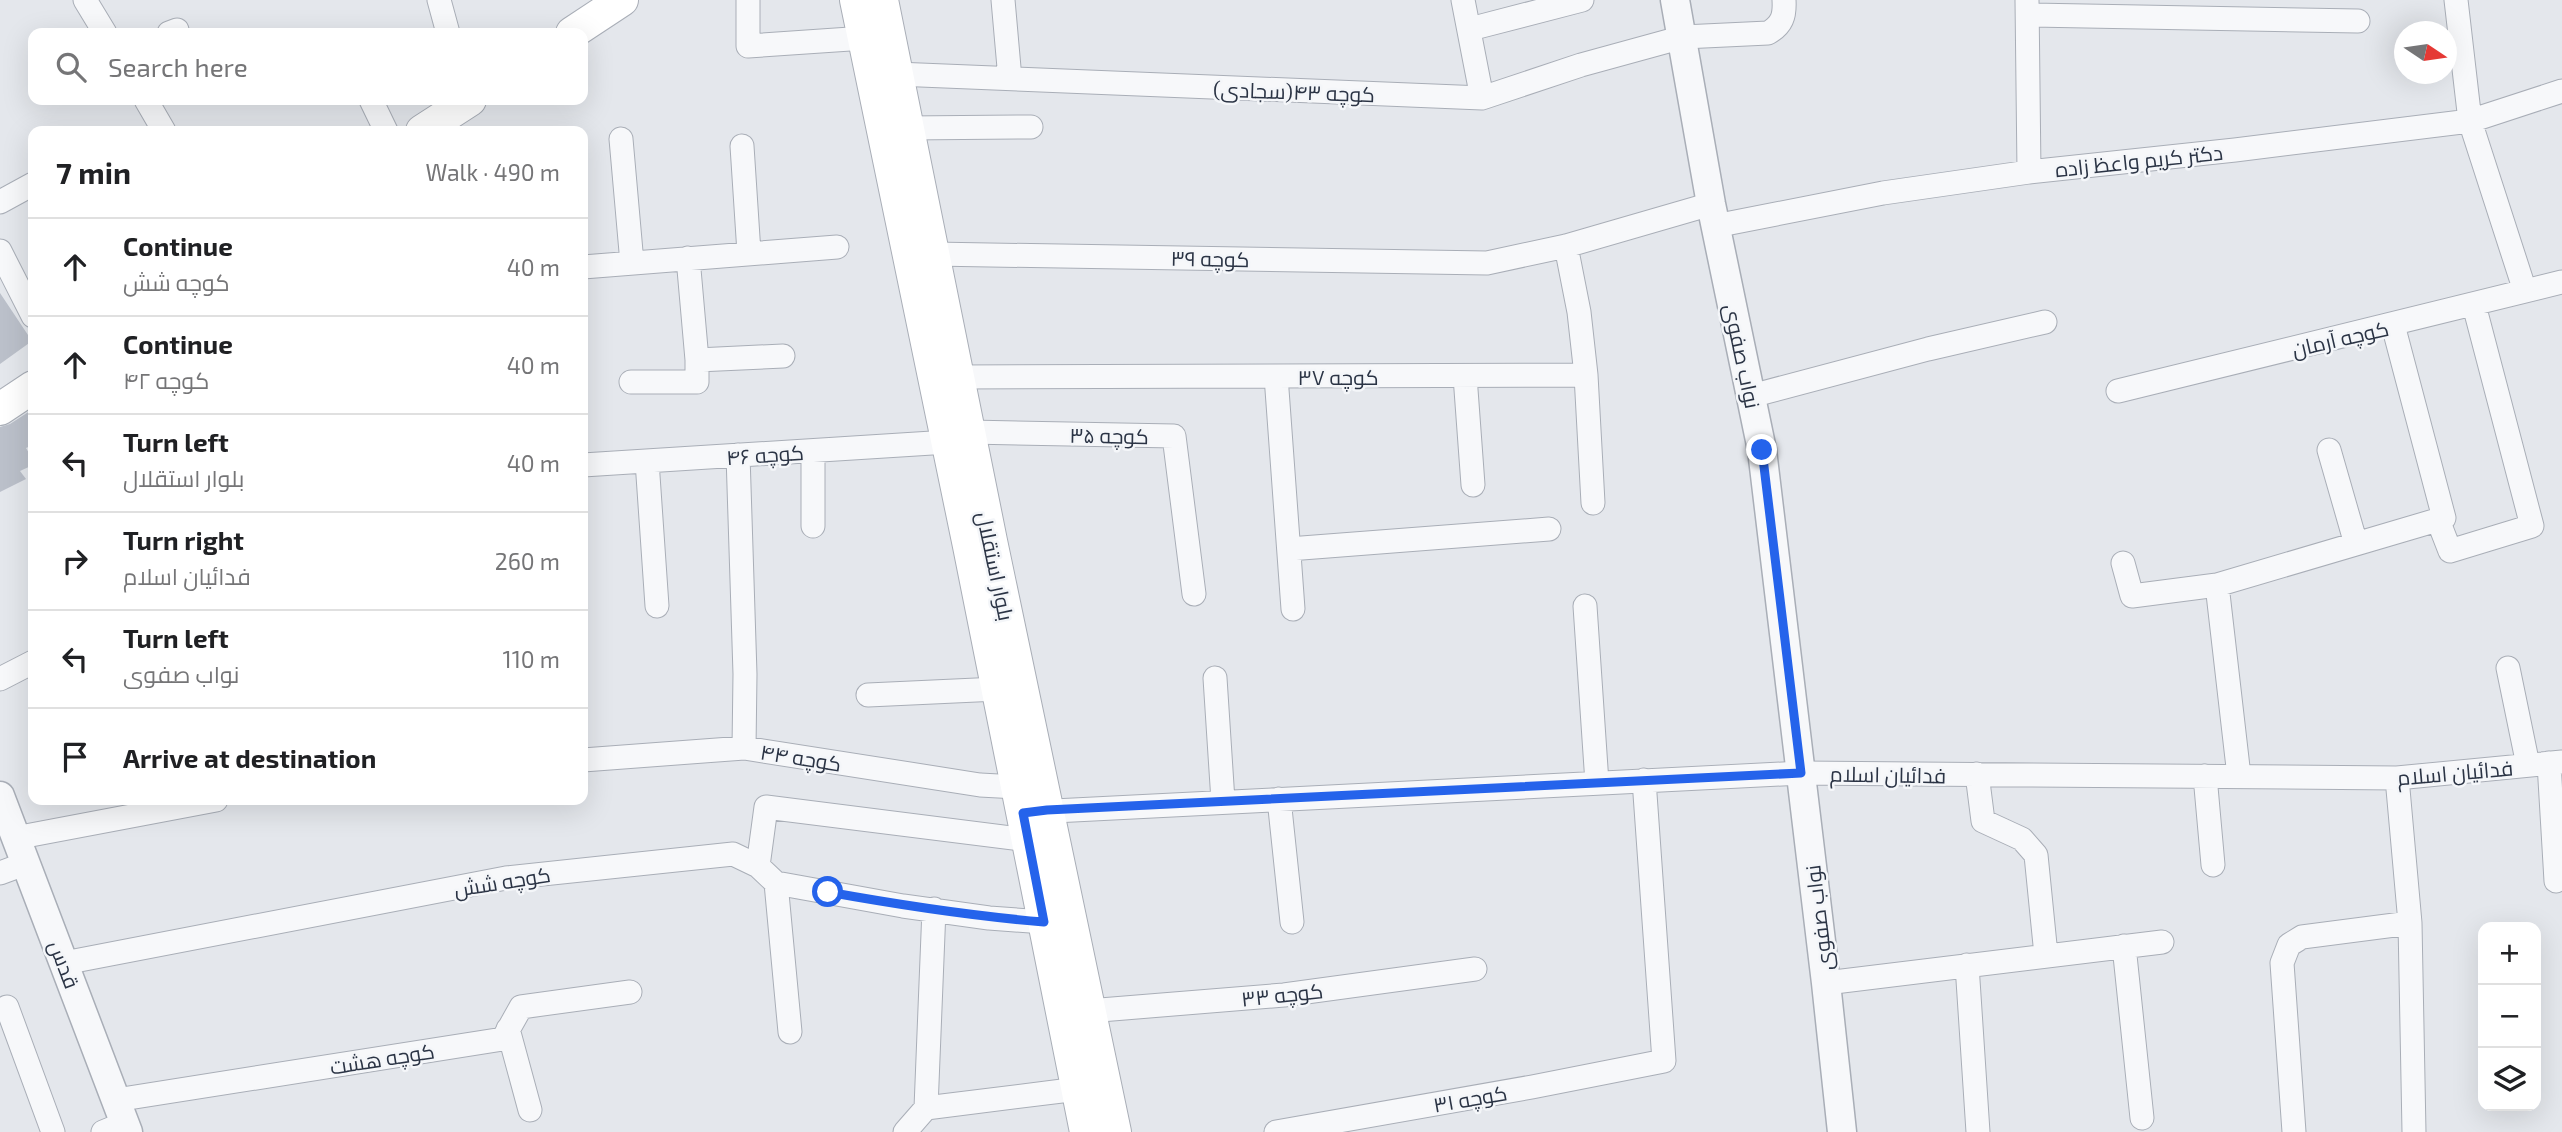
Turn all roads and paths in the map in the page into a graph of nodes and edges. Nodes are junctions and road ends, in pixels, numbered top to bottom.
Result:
1 (85, 0) edge
2 (439, 0) edge
3 (622, 0) edge
4 (748, 0) edge
5 (856, 0) edge
6 (881, 0) edge
7 (1003, 0) edge
8 (1463, 0) edge
9 (1582, 0) edge
10 (1675, 0) edge
11 (1784, 0) edge
12 (2456, 0) edge
13 (2028, 8) edge
14 (2358, 21) dead end
15 (102, 28) edge
16 (447, 28) edge
17 (580, 28) edge
18 (1470, 29) junction
19 (1683, 37) junction
20 (865, 38) junction
21 (896, 74) junction
22 (1010, 79) junction
23 (2562, 92) edge
24 (1482, 98) junction
25 (149, 105) edge
26 (373, 105) edge
27 (462, 105) edge
28 (2470, 121) junction
29 (161, 126) edge
30 (384, 126) edge
31 (430, 126) edge
32 (1031, 127) dead end
33 (907, 128) junction
34 (621, 138) dead end
35 (742, 146) dead end
36 (2029, 172) junction
37 (28, 187) edge
38 (0, 202) edge
39 (1713, 215) junction
40 (1566, 246) junction
41 (837, 247) dead end
42 (0, 251) edge
43 (749, 253) junction
44 (933, 254) junction
45 (688, 258) junction
46 (632, 263) junction
47 (588, 267) edge
48 (2562, 282) edge
49 (2525, 291) junction
50 (2474, 305) junction
51 (28, 306) edge
52 (2045, 322) dead end
53 (2392, 325) junction
54 (783, 356) dead end
55 (697, 360) junction
56 (1276, 376) junction
57 (1465, 376) junction
58 (1586, 376) junction
59 (958, 377) junction
60 (631, 382) dead end
61 (28, 390) edge
62 (2118, 391) dead end
63 (1751, 396) junction
64 (0, 409) edge
65 (958, 437) junction
66 (2329, 450) dead end
67 (813, 451) junction
68 (738, 455) junction
69 (647, 461) junction
70 (588, 465) edge
71 (1473, 485) dead end
72 (1593, 503) dead end
73 (2438, 520) junction
74 (813, 526) dead end
75 (1549, 528) dead end
76 (2356, 544) junction
77 (1289, 549) junction
78 (2123, 562) dead end
79 (2217, 585) junction
80 (1195, 594) dead end
81 (657, 606) dead end
82 (1585, 606) dead end
83 (1293, 609) dead end
84 (28, 665) edge
85 (2508, 668) dead end
86 (1215, 678) dead end
87 (0, 679) edge
88 (998, 689) junction
89 (869, 695) dead end
90 (744, 748) junction
91 (588, 760) edge
92 (2546, 764) edge
93 (1801, 773) junction
94 (1977, 774) junction
95 (2205, 776) junction
96 (2239, 776) junction
97 (2397, 778) junction
98 (1644, 780) junction
99 (1597, 783) junction
100 (0, 796) edge
101 (1279, 799) junction
102 (1223, 802) junction
103 (196, 805) edge
104 (1029, 813) junction
105 (21, 850) junction
106 (2213, 865) dead end
107 (758, 866) junction
108 (0, 873) edge
109 (2556, 881) dead end
110 (776, 883) junction
111 (934, 909) junction
112 (1044, 922) junction
113 (1293, 922) dead end
114 (2410, 923) junction
115 (2162, 942) dead end
116 (2124, 946) junction
117 (2046, 955) junction
118 (64, 962) junction
119 (1967, 965) junction
120 (1475, 969) dead end
121 (1826, 983) junction
122 (630, 992) dead end
123 (7, 1007) dead end
124 (1088, 1011) junction
125 (508, 1029) junction
126 (790, 1032) dead end
127 (1078, 1089) junction
128 (926, 1108) junction
129 (530, 1110) dead end
130 (2143, 1118) dead end
131 (118, 1122) edge
132 (53, 1132) edge
133 (905, 1132) edge
134 (1086, 1132) edge
135 (1115, 1132) edge
136 (1276, 1132) edge
137 (1842, 1132) edge
138 (1979, 1132) edge
139 (2294, 1132) edge
140 (2414, 1132) edge

1 - 15 street
2 - 16 street
3 - 17 main road
4 - 20 street
5 - 20 main road, بلوار استقلال
6 - 21 main road, بلوار استقلال
7 - 22 street
8 - 18 street
9 - 18 street
10 - 19 street, نواب صفوی
11 - 19 street, کوچه ۴۳(سجادی)
12 - 28 street
13 - 14 street
13 - 36 street
18 - 24 street
19 - 24 street, کوچه ۴۳(سجادی)
19 - 39 street, نواب صفوی
20 - 65 main road, بلوار استقلال
21 - 22 street, کوچه ۴۳(سجادی)
21 - 33 main road, بلوار استقلال
22 - 24 street, کوچه ۴۳(سجادی)
23 - 28 street, دکتر کریم واعظ زاده
25 - 29 street
26 - 30 street
27 - 31 main road
28 - 36 street, دکتر کریم واعظ زاده
28 - 49 street
32 - 33 street
33 - 44 main road, بلوار استقلال
34 - 46 street
35 - 43 street
36 - 39 street, دکتر کریم واعظ زاده
37 - 38 street
39 - 40 street, دکتر کریم واعظ زاده
39 - 63 street, نواب صفوی
40 - 44 street, کوچه ۳۹
40 - 58 street
41 - 43 street
42 - 51 street
43 - 45 street
44 - 59 main road, بلوار استقلال
45 - 46 street
45 - 55 street
46 - 47 street
48 - 49 street, کوچه آرمان
49 - 50 street, کوچه آرمان
50 - 53 street, کوچه آرمان
50 - 73 street
52 - 63 street
53 - 62 street, کوچه آرمان
53 - 73 street
54 - 55 street
55 - 60 street
56 - 57 street, کوچه ۳۷
56 - 59 street, کوچه ۳۷
56 - 77 street
57 - 58 street, کوچه ۳۷
57 - 71 street
58 - 72 street
59 - 65 main road, بلوار استقلال
61 - 64 main road
63 - 93 street, نواب صفوی
65 - 67 street, کوچه ۴۶
65 - 80 street, کوچه ۳۵
65 - 88 main road, بلوار استقلال
65 - 104 main road, بلوار استقلال
66 - 76 street
67 - 68 street, کوچه ۴۶
67 - 74 street
68 - 69 street, کوچه ۴۶
68 - 90 street
69 - 70 street, کوچه ۴۶
69 - 81 street
73 - 76 street
75 - 77 street
76 - 79 street
77 - 83 street
78 - 79 street
79 - 96 street
82 - 99 street
84 - 87 street
85 - 92 street
86 - 102 street
88 - 89 street
88 - 104 main road, بلوار استقلال
90 - 91 street, کوچه ۴۴
90 - 104 street, کوچه ۴۴
92 - 97 street, فدائیان اسلام
92 - 109 street
93 - 94 street, فدائیان اسلام
93 - 98 street, فدائیان اسلام
93 - 121 street, نواب صفوی
94 - 95 street, فدائیان اسلام
94 - 117 street
95 - 96 street, فدائیان اسلام
95 - 106 street
96 - 97 street, فدائیان اسلام
97 - 114 street
98 - 99 street, فدائیان اسلام
98 - 136 street, کوچه ۳۱
99 - 101 street, فدائیان اسلام
100 - 105 street, قدس
101 - 102 street, فدائیان اسلام
101 - 113 street
102 - 104 street, فدائیان اسلام
103 - 105 street
104 - 107 street
104 - 112 main road, بلوار استقلال
104 - 124 main road, بلوار استقلال
105 - 108 street
105 - 118 street, قدس
107 - 110 street, کوچه شش
107 - 118 street, کوچه شش
110 - 111 street
110 - 126 street
111 - 112 street
111 - 128 street
112 - 127 main road, بلوار استقلال
114 - 139 street
114 - 140 street
115 - 116 street
116 - 117 street
116 - 130 street
117 - 119 street
118 - 131 street, قدس
119 - 121 street
119 - 138 street
120 - 124 street, کوچه ۳۳
121 - 137 street, نواب صفوی
122 - 125 street, کوچه هشت
123 - 132 street
124 - 135 main road, بلوار استقلال
125 - 129 street
125 - 131 street, کوچه هشت
127 - 128 street
127 - 134 main road, بلوار استقلال
128 - 133 street

